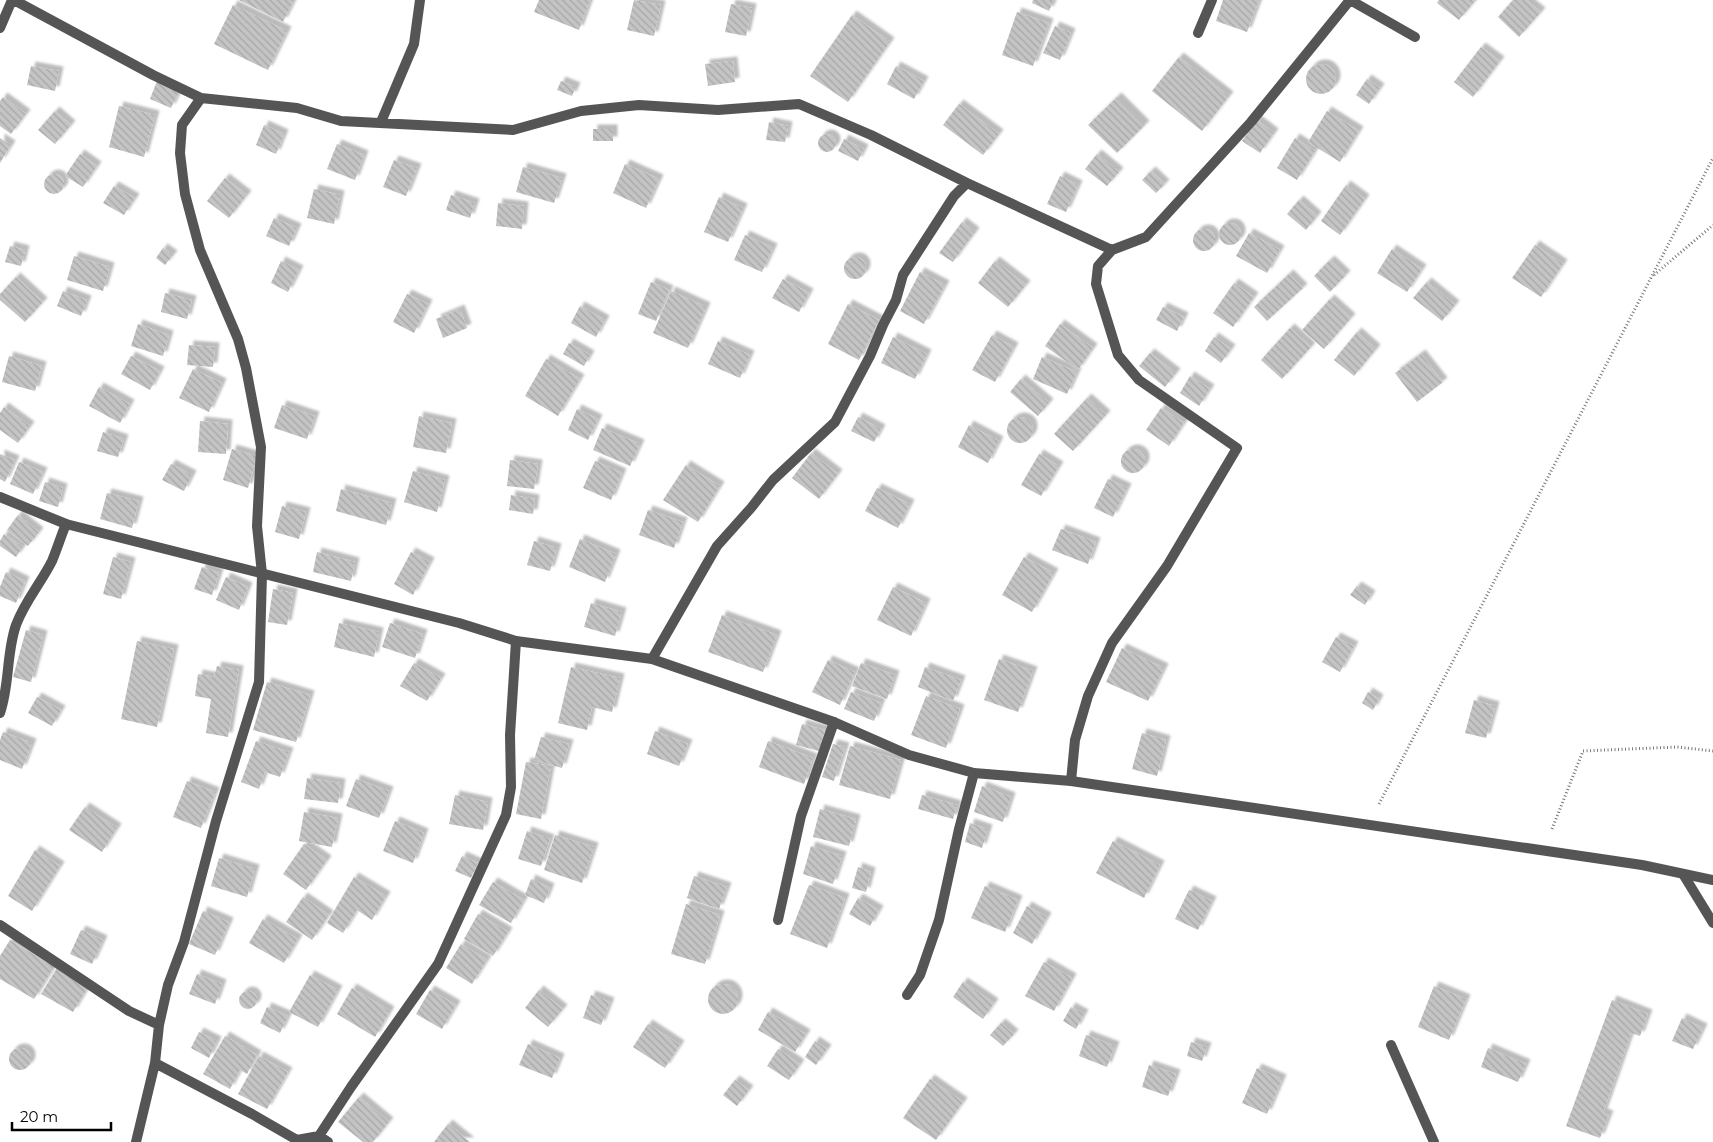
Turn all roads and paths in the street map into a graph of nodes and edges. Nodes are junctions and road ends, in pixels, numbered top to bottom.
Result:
1 (13, 0) edge
2 (420, 0) edge
3 (1212, 0) edge
4 (1350, 0) edge
5 (0, 28) edge
6 (1198, 34) dead end
7 (1415, 37) dead end
8 (201, 98) junction
9 (381, 122) junction
10 (1713, 158) edge
11 (967, 183) junction
12 (1713, 225) edge
13 (1112, 250) junction
14 (1652, 277) junction
15 (0, 497) edge
16 (66, 524) junction
17 (262, 574) junction
18 (516, 641) junction
19 (652, 659) junction
20 (0, 713) edge
21 (834, 722) junction
22 (1713, 752) edge
23 (974, 773) junction
24 (1072, 781) junction
25 (1369, 825) junction
26 (1544, 850) junction
27 (1683, 874) junction
28 (1713, 880) edge
29 (778, 920) dead end
30 (1713, 922) edge
31 (0, 925) edge
32 (907, 995) dead end
33 (158, 1025) junction
34 (1391, 1045) dead end
35 (155, 1063) junction
36 (321, 1140) edge
37 (136, 1142) edge
38 (1434, 1142) edge

1 - 5 street
1 - 8 street
2 - 9 street
3 - 6 street
4 - 7 street
4 - 13 street
8 - 9 street
8 - 17 street
9 - 11 street
10 - 14 path
11 - 13 street
11 - 19 street
12 - 14 path
13 - 24 street
14 - 25 path
15 - 16 street
16 - 17 street
16 - 20 street
17 - 18 street
17 - 33 street
18 - 19 street
18 - 36 street
19 - 21 street
21 - 23 street
21 - 29 street
22 - 26 path
23 - 24 street
23 - 32 street
24 - 25 street
25 - 26 street
26 - 27 street
27 - 28 street
27 - 30 street
31 - 33 street
33 - 35 street
34 - 38 street
35 - 36 street
35 - 37 street

